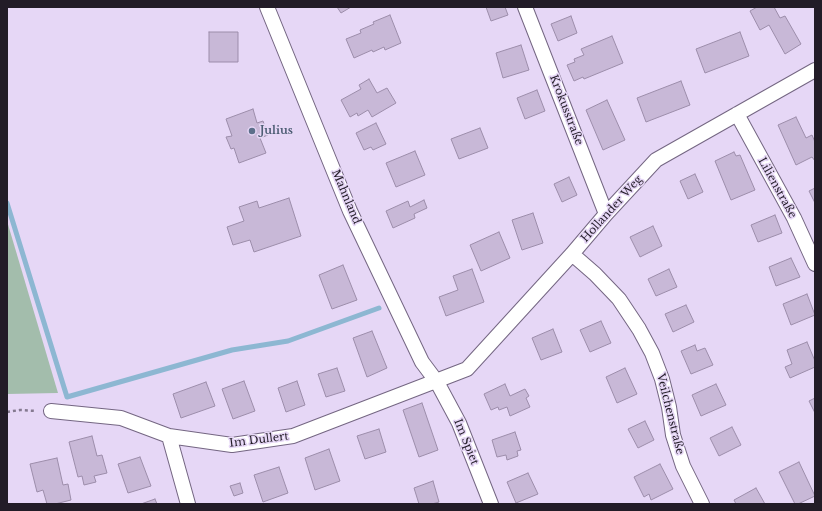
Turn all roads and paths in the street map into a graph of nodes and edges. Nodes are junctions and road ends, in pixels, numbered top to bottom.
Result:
1 (267, 7) edge
2 (525, 7) edge
3 (815, 70) edge
4 (737, 114) junction
5 (606, 214) junction
6 (572, 254) junction
7 (815, 264) edge
8 (437, 382) junction
9 (51, 411) joint
10 (7, 412) edge
11 (169, 436) junction
12 (188, 504) edge
13 (491, 504) edge
14 (702, 504) edge

1 - 8 street, Mahnland
2 - 5 street, Krokusstraße
3 - 4 street, Hollander Weg
4 - 5 street, Hollander Weg
4 - 7 street, Lilienstraße
5 - 6 street, Hollander Weg
6 - 8 street, Hollander Weg
6 - 14 street, Veilchenstraße
8 - 11 street, Im Dullert
8 - 13 street, Im Spiet
9 - 10 path
9 - 11 street, Im Dullert
11 - 12 street

